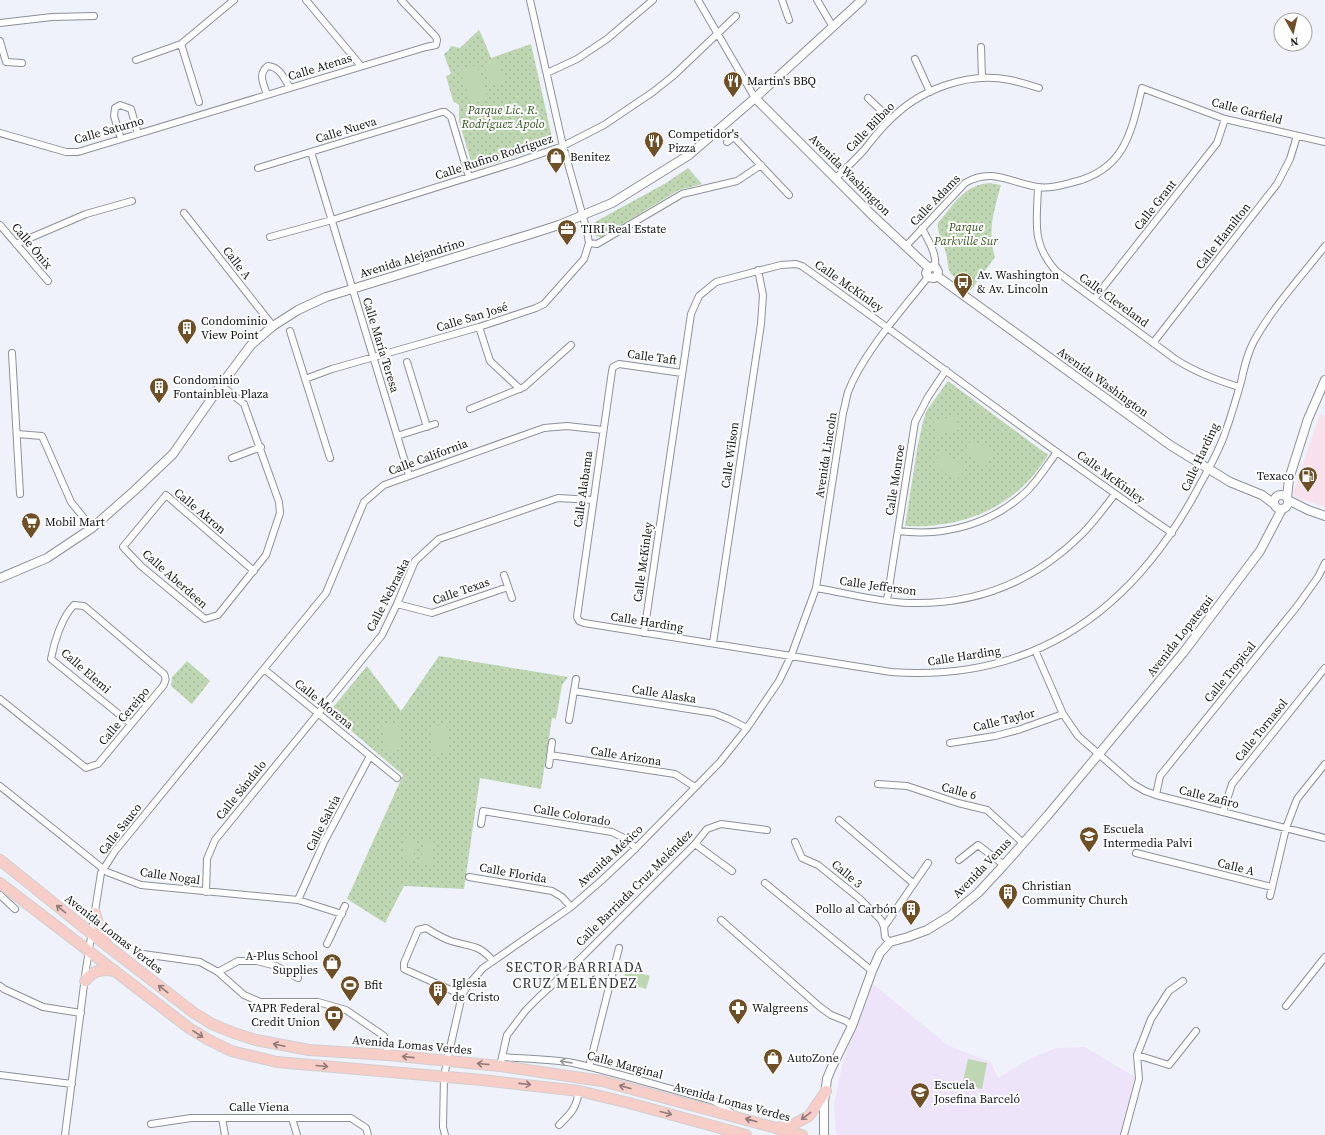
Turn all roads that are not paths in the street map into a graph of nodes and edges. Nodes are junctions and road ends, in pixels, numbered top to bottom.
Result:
1 (234, 0) edge
2 (306, 0) edge
3 (401, 0) edge
4 (530, 0) edge
5 (653, 0) edge
6 (698, 0) edge
7 (782, 0) edge
8 (817, 0) edge
9 (862, 0) edge
10 (94, 16) dead end
11 (736, 16) dead end
12 (789, 20) dead end
13 (0, 24) edge
14 (833, 27) junction
15 (717, 33) junction
16 (0, 41) edge
17 (181, 44) junction
18 (981, 47) dead end
19 (915, 59) dead end
20 (136, 60) dead end
21 (22, 63) dead end
22 (361, 66) junction
23 (547, 73) junction
24 (982, 78) junction
25 (290, 88) junction
26 (1039, 88) dead end
27 (1142, 88) joint
28 (930, 92) junction
29 (267, 95) junction
30 (755, 98) junction
31 (868, 98) dead end
32 (199, 102) dead end
33 (202, 113) joint
34 (890, 119) junction
35 (1225, 119) junction
36 (0, 133) edge
37 (138, 134) junction
38 (1297, 136) junction
39 (121, 139) junction
40 (727, 142) dead end
41 (1325, 142) edge
42 (564, 146) junction
43 (311, 152) junction
44 (761, 165) junction
45 (258, 168) dead end
46 (469, 177) junction
47 (836, 178) junction
48 (1038, 187) junction
49 (789, 195) dead end
50 (132, 201) dead end
51 (184, 213) dead end
52 (584, 215) junction
53 (332, 220) junction
54 (0, 225) edge
55 (922, 228) junction
56 (270, 237) dead end
57 (589, 243) junction
58 (16, 244) junction
59 (906, 246) junction
60 (1325, 246) edge
61 (932, 267) junction
62 (758, 270) junction
63 (937, 276) junction
64 (928, 277) junction
65 (48, 281) dead end
66 (353, 288) junction
67 (1094, 299) junction
68 (273, 326) junction
69 (479, 327) junction
70 (889, 327) junction
71 (290, 331) dead end
72 (1153, 343) junction
73 (571, 345) dead end
74 (12, 353) dead end
75 (373, 358) junction
76 (407, 362) dead end
77 (619, 364) joint
78 (946, 370) junction
79 (682, 373) junction
80 (305, 379) junction
81 (1325, 380) edge
82 (221, 385) junction
83 (1239, 387) junction
84 (520, 389) junction
85 (470, 409) dead end
86 (435, 424) dead end
87 (427, 427) junction
88 (603, 430) junction
89 (17, 434) junction
90 (398, 436) junction
91 (261, 447) junction
92 (1057, 452) junction
93 (232, 458) dead end
94 (330, 458) dead end
95 (1209, 469) junction
96 (409, 475) junction
97 (1288, 479) junction
98 (20, 494) dead end
99 (1115, 494) junction
100 (1262, 495) junction
101 (1278, 495) junction
102 (593, 500) junction
103 (1282, 504) junction
104 (1325, 516) edge
105 (92, 528) junction
106 (898, 531) junction
107 (1172, 533) junction
108 (123, 547) joint
109 (1325, 563) edge
110 (254, 571) junction
111 (504, 575) dead end
112 (1318, 577) junction
113 (0, 578) edge
114 (1325, 580) edge
115 (508, 587) junction
116 (816, 588) junction
117 (512, 598) dead end
118 (887, 600) junction
119 (398, 604) junction
120 (74, 605) joint
121 (579, 621) joint
122 (644, 633) junction
123 (713, 643) junction
124 (1035, 650) junction
125 (791, 656) junction
126 (1325, 668) edge
127 (264, 669) junction
128 (576, 679) dead end
129 (574, 691) junction
130 (0, 699) edge
131 (318, 713) junction
132 (1063, 714) junction
133 (569, 720) dead end
134 (131, 724) junction
135 (747, 728) junction
136 (552, 742) dead end
137 (950, 743) dead end
138 (1098, 754) junction
139 (550, 755) junction
140 (370, 756) junction
141 (1325, 764) edge
142 (549, 765) dead end
143 (397, 778) dead end
144 (878, 784) dead end
145 (0, 786) edge
146 (695, 787) junction
147 (1156, 795) junction
148 (1223, 812) junction
149 (839, 820) dead end
150 (481, 824) dead end
151 (1286, 828) junction
152 (767, 830) dead end
153 (1325, 838) edge
154 (795, 842) dead end
155 (1023, 843) junction
156 (695, 844) junction
157 (636, 848) junction
158 (1136, 853) dead end
159 (0, 860) edge
160 (959, 860) dead end
161 (928, 863) dead end
162 (1004, 865) junction
163 (103, 870) junction
164 (732, 871) dead end
165 (469, 877) dead end
166 (0, 883) edge
167 (765, 883) dead end
168 (913, 883) junction
169 (1272, 887) junction
170 (206, 892) junction
171 (0, 895) edge
172 (1270, 896) dead end
173 (298, 900) junction
174 (345, 906) dead end
175 (571, 907) junction
176 (15, 909) dead end
177 (95, 913) junction
178 (342, 914) junction
179 (720, 920) dead end
180 (884, 927) junction
181 (92, 934) junction
182 (890, 942) junction
183 (327, 944) dead end
184 (108, 947) junction
185 (618, 948) dead end
186 (90, 951) junction
187 (143, 954) dead end
188 (1325, 957) edge
189 (493, 960) junction
190 (115, 971) junction
191 (872, 971) junction
192 (218, 972) junction
193 (298, 978) dead end
194 (85, 981) junction
195 (1184, 981) dead end
196 (0, 986) edge
197 (462, 995) junction
198 (1286, 1006) dead end
199 (81, 1013) junction
200 (852, 1026) junction
201 (1196, 1031) dead end
202 (1137, 1054) junction
203 (388, 1055) junction
204 (447, 1061) junction
205 (502, 1062) junction
206 (589, 1067) junction
207 (0, 1075) edge
208 (444, 1076) junction
209 (72, 1084) junction
210 (579, 1091) junction
211 (826, 1091) junction
212 (735, 1116) junction
213 (222, 1118) junction
214 (292, 1118) junction
215 (151, 1124) dead end
216 (559, 1125) dead end
217 (777, 1128) junction
218 (65, 1135) edge
219 (225, 1135) edge
220 (297, 1135) edge
221 (368, 1135) edge
222 (445, 1135) edge
223 (746, 1135) edge
224 (802, 1135) edge
225 (824, 1135) edge
226 (1124, 1135) edge

1 - 17 street
2 - 22 street
3 - 22 street, Calle Atenas
4 - 23 street
5 - 23 street
6 - 15 street
7 - 12 street
8 - 14 street
9 - 14 street, Avenida Alejandrino
10 - 13 street
11 - 15 street, Calle Rufino Rodríguez
14 - 30 street, Avenida Alejandrino
15 - 30 street
15 - 42 street, Calle Rufino Rodríguez
16 - 21 street
17 - 20 street
17 - 32 street
18 - 24 street
19 - 28 street
22 - 25 street, Calle Atenas
23 - 42 street
24 - 26 street, Calle Bilbao
24 - 28 street, Calle Bilbao
25 - 29 street, Calle Atenas
25 - 29 street
27 - 35 street, Calle Garfield
27 - 48 street, Calle Adams
28 - 34 street, Calle Bilbao
29 - 33 street, Calle Atenas
30 - 47 street, Avenida Washington
30 - 52 street, Avenida Alejandrino
31 - 34 street
33 - 37 street, Calle Saturno
34 - 47 street, Calle Bilbao
35 - 38 street, Calle Garfield
35 - 67 street, Calle Grant
36 - 39 street, Calle Saturno
37 - 39 street, Calle Saturno
37 - 39 street
38 - 41 street, Calle Garfield
38 - 72 street, Calle Hamilton
40 - 44 street
42 - 46 street, Calle Rufino Rodríguez
42 - 52 street
43 - 45 street, Calle Nueva
43 - 46 street, Calle Nueva
43 - 53 street, Calle María Teresa
44 - 49 street
44 - 57 street
46 - 53 street, Calle Rufino Rodríguez
47 - 59 street, Avenida Washington
48 - 55 street, Calle Adams
48 - 67 street, Calle Cleveland
50 - 58 street
51 - 68 street, Calle A
52 - 57 street
52 - 66 street, Avenida Alejandrino
53 - 56 street, Calle Rufino Rodríguez
53 - 66 street, Calle María Teresa
54 - 58 street, Calle Ónix
55 - 59 street, Calle Adams
55 - 61 street
57 - 69 street, Calle San José
58 - 65 street, Calle Ónix
59 - 61 street, Avenida Washington
60 - 83 street, Calle Harding
61 - 63 street
61 - 64 street
62 - 70 street, Calle McKinley
62 - 79 street, Calle McKinley
62 - 123 street, Calle Wilson
63 - 64 street
63 - 95 street, Avenida Washington
64 - 70 street, Avenida Lincoln
66 - 68 street, Avenida Alejandrino
66 - 75 street, Calle María Teresa
67 - 72 street, Calle Cleveland
68 - 82 street, Avenida Alejandrino
69 - 75 street, Calle San José
69 - 84 street
70 - 78 street, Calle McKinley
70 - 116 street, Avenida Lincoln
71 - 80 street
72 - 83 street, Calle Cleveland
73 - 84 street
74 - 89 street
75 - 80 street, Calle San José
75 - 90 street, Calle María Teresa
76 - 87 street
77 - 79 street, Calle Taft
77 - 88 street, Calle Alabama
78 - 92 street, Calle McKinley
78 - 106 street, Calle Monroe
79 - 122 street, Calle McKinley
80 - 94 street
81 - 97 street, Avenida Lopategui
82 - 91 street, Calle Aberdeen
82 - 105 street, Avenida Alejandrino
83 - 95 street, Calle Harding
84 - 85 street
86 - 87 street
87 - 90 street
88 - 96 street, Calle California
88 - 102 street, Calle Alabama
89 - 98 street
89 - 105 street
90 - 96 street, Calle María Teresa
91 - 93 street
91 - 110 street, Calle Aberdeen
92 - 99 street, Calle McKinley
92 - 106 street
95 - 100 street, Avenida Washington
95 - 107 street, Calle Harding
96 - 127 street, Calle California
97 - 101 street, Avenida Lopategui
97 - 103 street, Avenida Lopategui
99 - 107 street, Calle McKinley
99 - 118 street, Calle Jefferson
100 - 101 street, Avenida Washington
100 - 103 street, Avenida Washington
101 - 103 street, Avenida Lopategui
102 - 119 street, Calle Nebraska
102 - 121 street, Calle Alabama
103 - 104 street, Avenida Washington
103 - 138 street, Avenida Lopategui
105 - 113 street, Avenida Alejandrino
106 - 118 street, Calle Monroe
107 - 124 street, Calle Harding
108 - 110 street, Calle Aberdeen
108 - 110 street, Calle Akron
109 - 112 street, Calle Tropical
111 - 115 street
112 - 114 street
112 - 147 street, Calle Tropical
115 - 117 street
115 - 119 street, Calle Texas
116 - 118 street, Calle Jefferson
116 - 125 street, Avenida Lincoln
119 - 131 street, Calle Nebraska
120 - 134 street, Calle Elemi
120 - 134 street, Calle Cereipo
121 - 122 street, Calle Harding
122 - 123 street, Calle Harding
123 - 125 street, Calle Harding
124 - 125 street, Calle Harding
124 - 132 street, Calle Zafiro
125 - 135 street, Avenida México
126 - 148 street, Calle Tornasol
127 - 131 street, Calle Morena
127 - 163 street, Calle Sauco
128 - 129 street
129 - 133 street
129 - 135 street, Calle Alaska
130 - 134 street, Calle Cereipo
131 - 140 street, Calle Morena
131 - 170 street, Calle Sándalo
132 - 137 street, Calle Taylor
132 - 138 street, Calle Zafiro
135 - 146 street, Avenida México
136 - 139 street
138 - 147 street, Calle Zafiro
138 - 155 street, Avenida Venus
139 - 142 street
139 - 146 street, Calle Arizona
140 - 143 street, Calle Morena
140 - 173 street, Calle Salvia
141 - 151 street
144 - 155 street, Calle 6
145 - 163 street, Calle Nogal
146 - 157 street, Avenida México
147 - 148 street, Calle Zafiro
148 - 151 street, Calle Zafiro
149 - 168 street
150 - 157 street, Calle Colorado
151 - 153 street, Calle Zafiro
151 - 169 street
152 - 156 street, Calle Barriada Cruz Meléndez
154 - 180 street, Calle 3
155 - 162 street, Avenida Venus
156 - 164 street
156 - 205 street, Calle Barriada Cruz Meléndez
157 - 175 street, Avenida México
158 - 169 street, Calle A
181 -> 159 main road, Avenida Lomas Verdes
160 - 162 street
161 - 168 street
162 - 182 street, Avenida Venus
163 - 170 street, Calle Nogal
163 - 177 street, Calle Sauco
165 - 175 street, Calle Florida
166 - 186 main road
167 - 191 street
168 - 180 street
169 - 172 street
170 - 173 street, Calle Nogal
171 - 176 street
173 - 178 street, Calle Nogal
174 - 178 street
175 - 189 street, Avenida México
177 - 181 street, Calle Sauco
177 - 184 main road
178 - 183 street
179 - 200 street
180 - 182 street, Calle 3
181 - 184 main road, Avenida Lomas Verdes
181 - 186 street, Calle Sauco
182 - 191 street
203 -> 184 main road, Avenida Lomas Verdes
185 - 206 street
186 - 190 main road
186 - 194 street, Calle Sauco
187 - 192 street
188 - 198 street
189 - 197 street, Avenida México
189 - 197 street
190 - 194 main road
190 -> 208 main road
191 - 200 street
192 - 193 street
192 - 203 street
194 - 199 street, Calle Sauco
195 - 202 street
196 - 199 street
197 - 204 street, Avenida México
199 - 209 street, Calle Sauco
200 - 211 street
201 - 202 street
202 - 226 street
204 -> 203 main road, Avenida Lomas Verdes
205 -> 204 main road, Avenida Lomas Verdes
204 - 208 street, Avenida México
206 -> 205 street, Calle Marginal
212 -> 205 main road, Avenida Lomas Verdes
206 - 212 street, Calle Marginal
207 - 209 street
208 -> 210 main road
208 - 222 street, Avenida México
209 - 218 street, Calle Sauco
210 - 216 street
210 -> 223 main road
211 -> 217 main road
211 - 225 street
217 -> 212 main road, Avenida Lomas Verdes
213 - 214 street, Calle Viena
213 - 215 street, Calle Viena
213 - 219 street
214 - 220 street
214 - 221 street, Calle Viena
217 - 224 main road, Avenida Lomas Verdes

